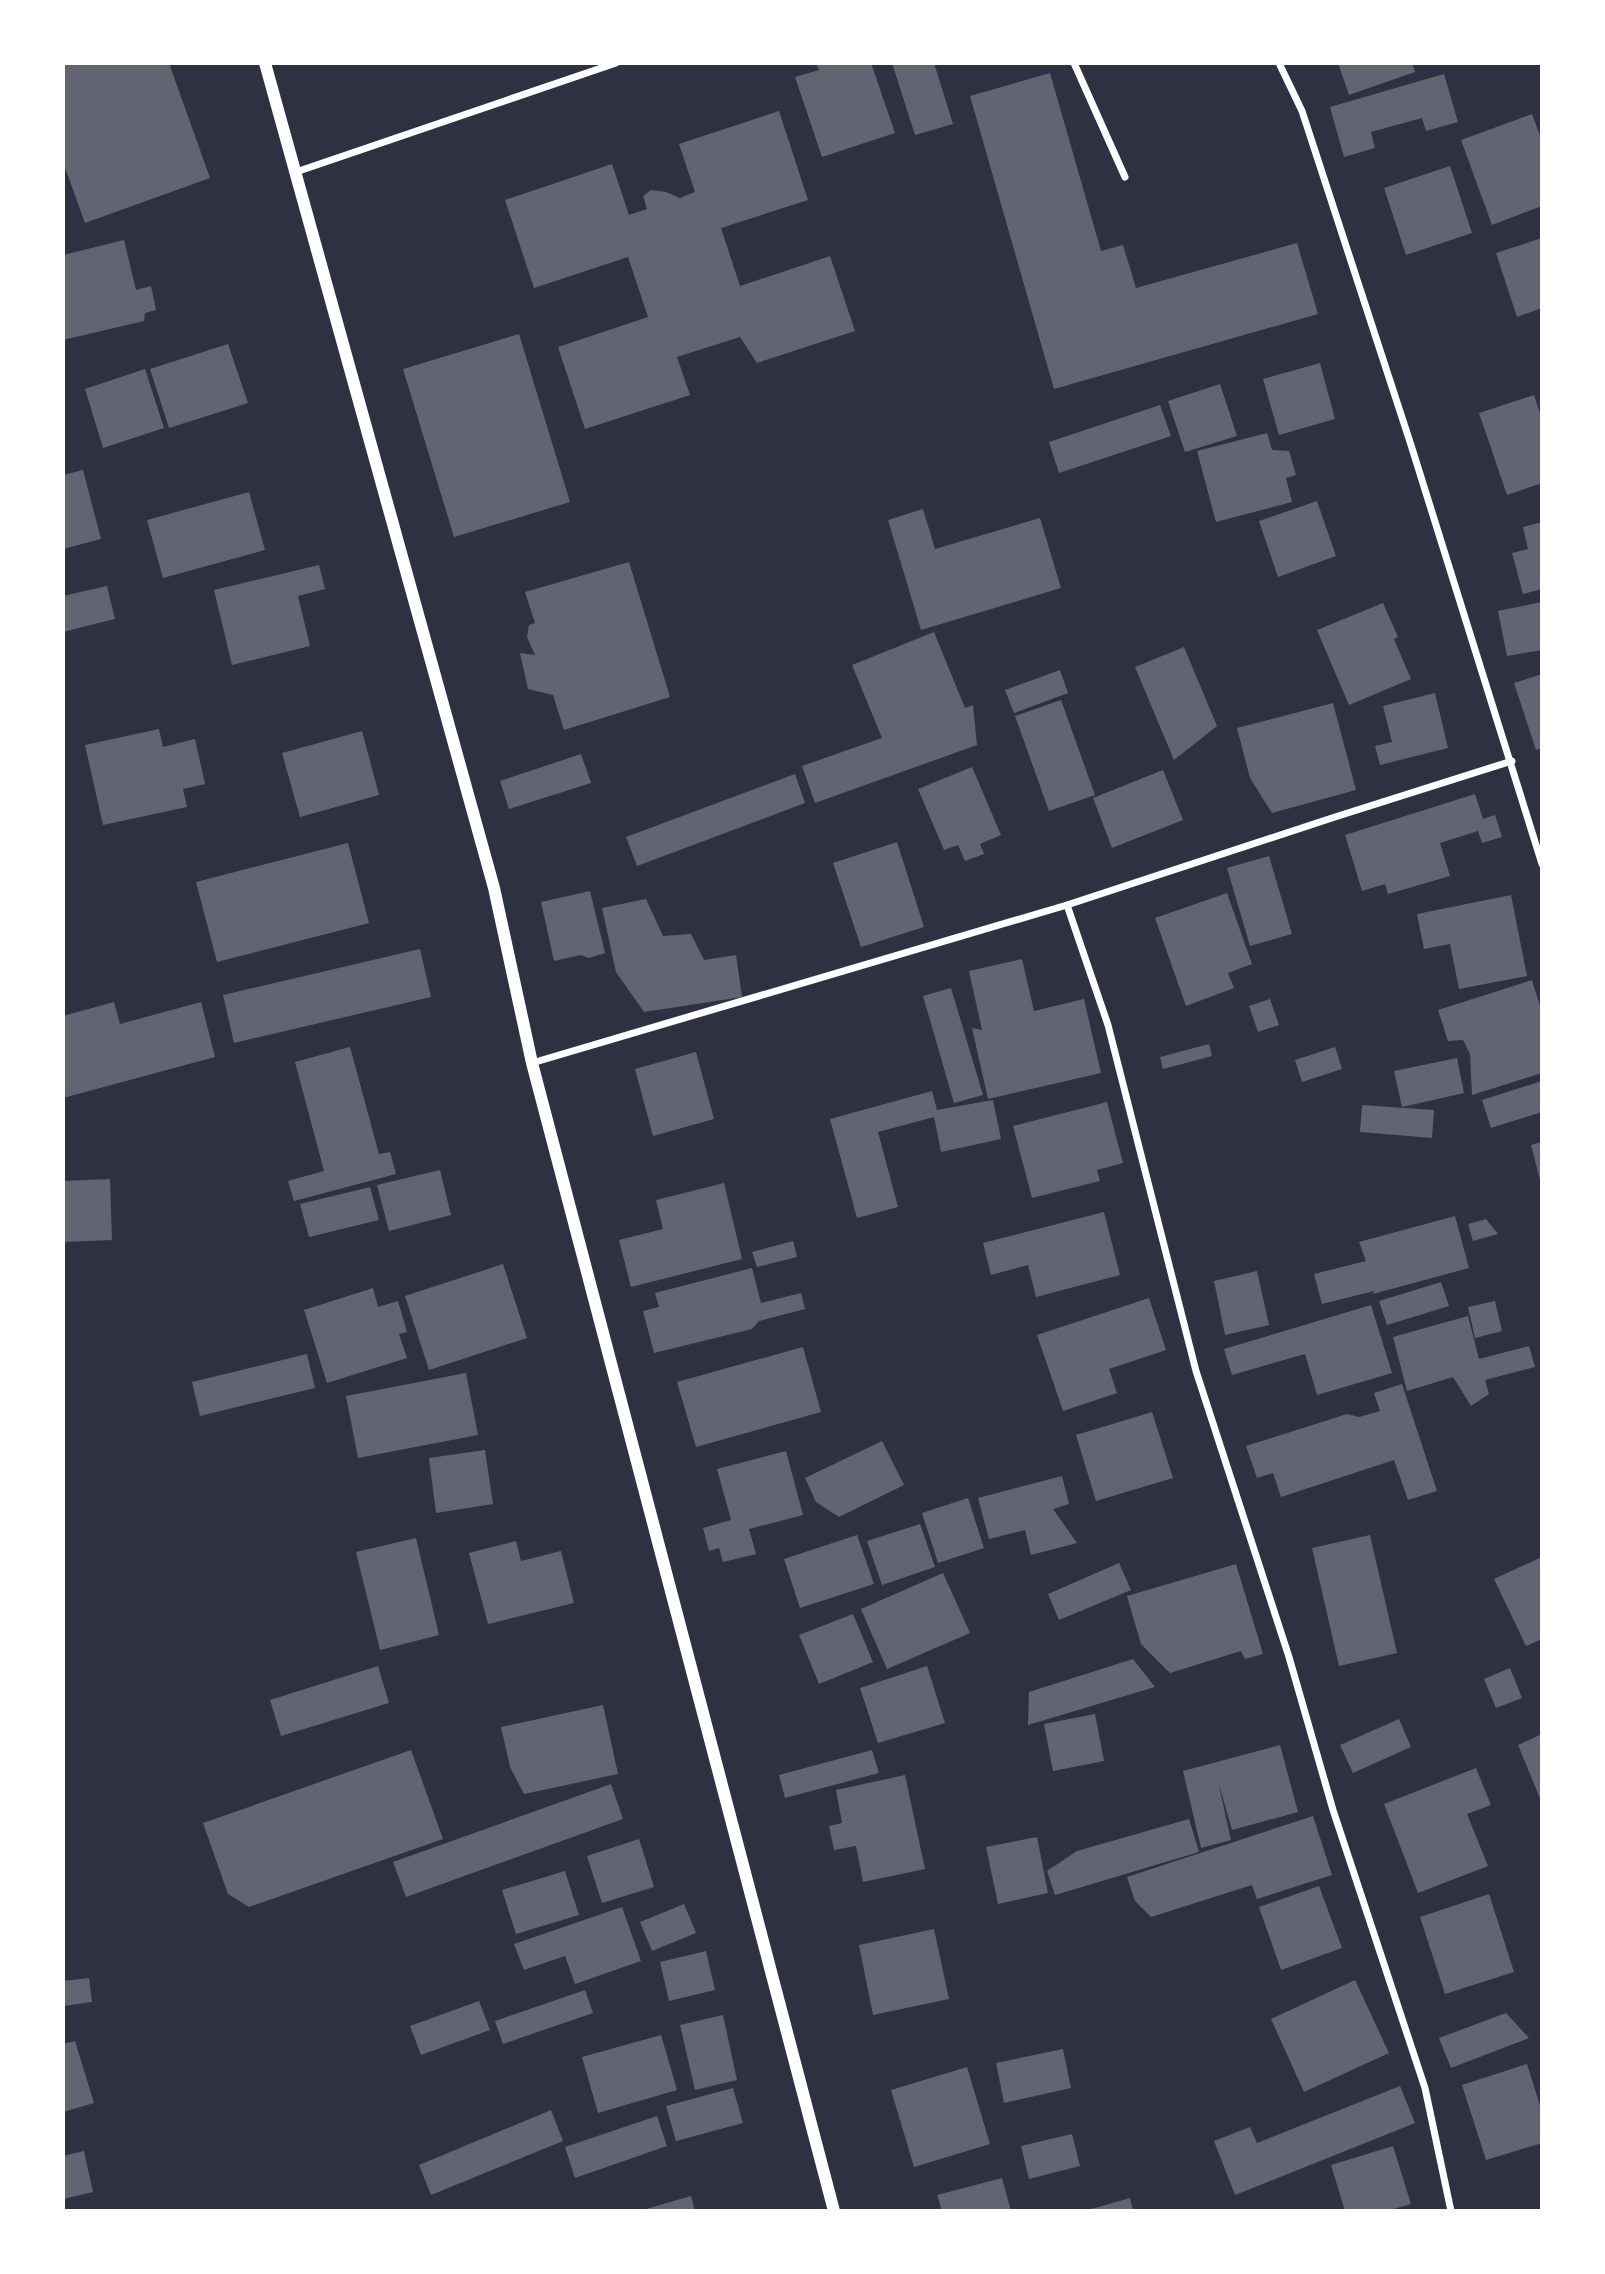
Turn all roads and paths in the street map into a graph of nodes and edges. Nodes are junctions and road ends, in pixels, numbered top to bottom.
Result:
1 (265, 63) edge
2 (616, 63) edge
3 (1074, 63) edge
4 (1279, 63) edge
5 (296, 172) junction
6 (1125, 177) dead end
7 (1511, 761) junction
8 (1542, 864) edge
9 (1067, 905) junction
10 (532, 1063) junction
11 (834, 2211) edge
12 (1451, 2211) edge

1 - 5 street
2 - 5 street
3 - 6 street
4 - 7 street
5 - 10 street
7 - 8 street
7 - 9 street
9 - 10 street
9 - 12 street
10 - 11 street

